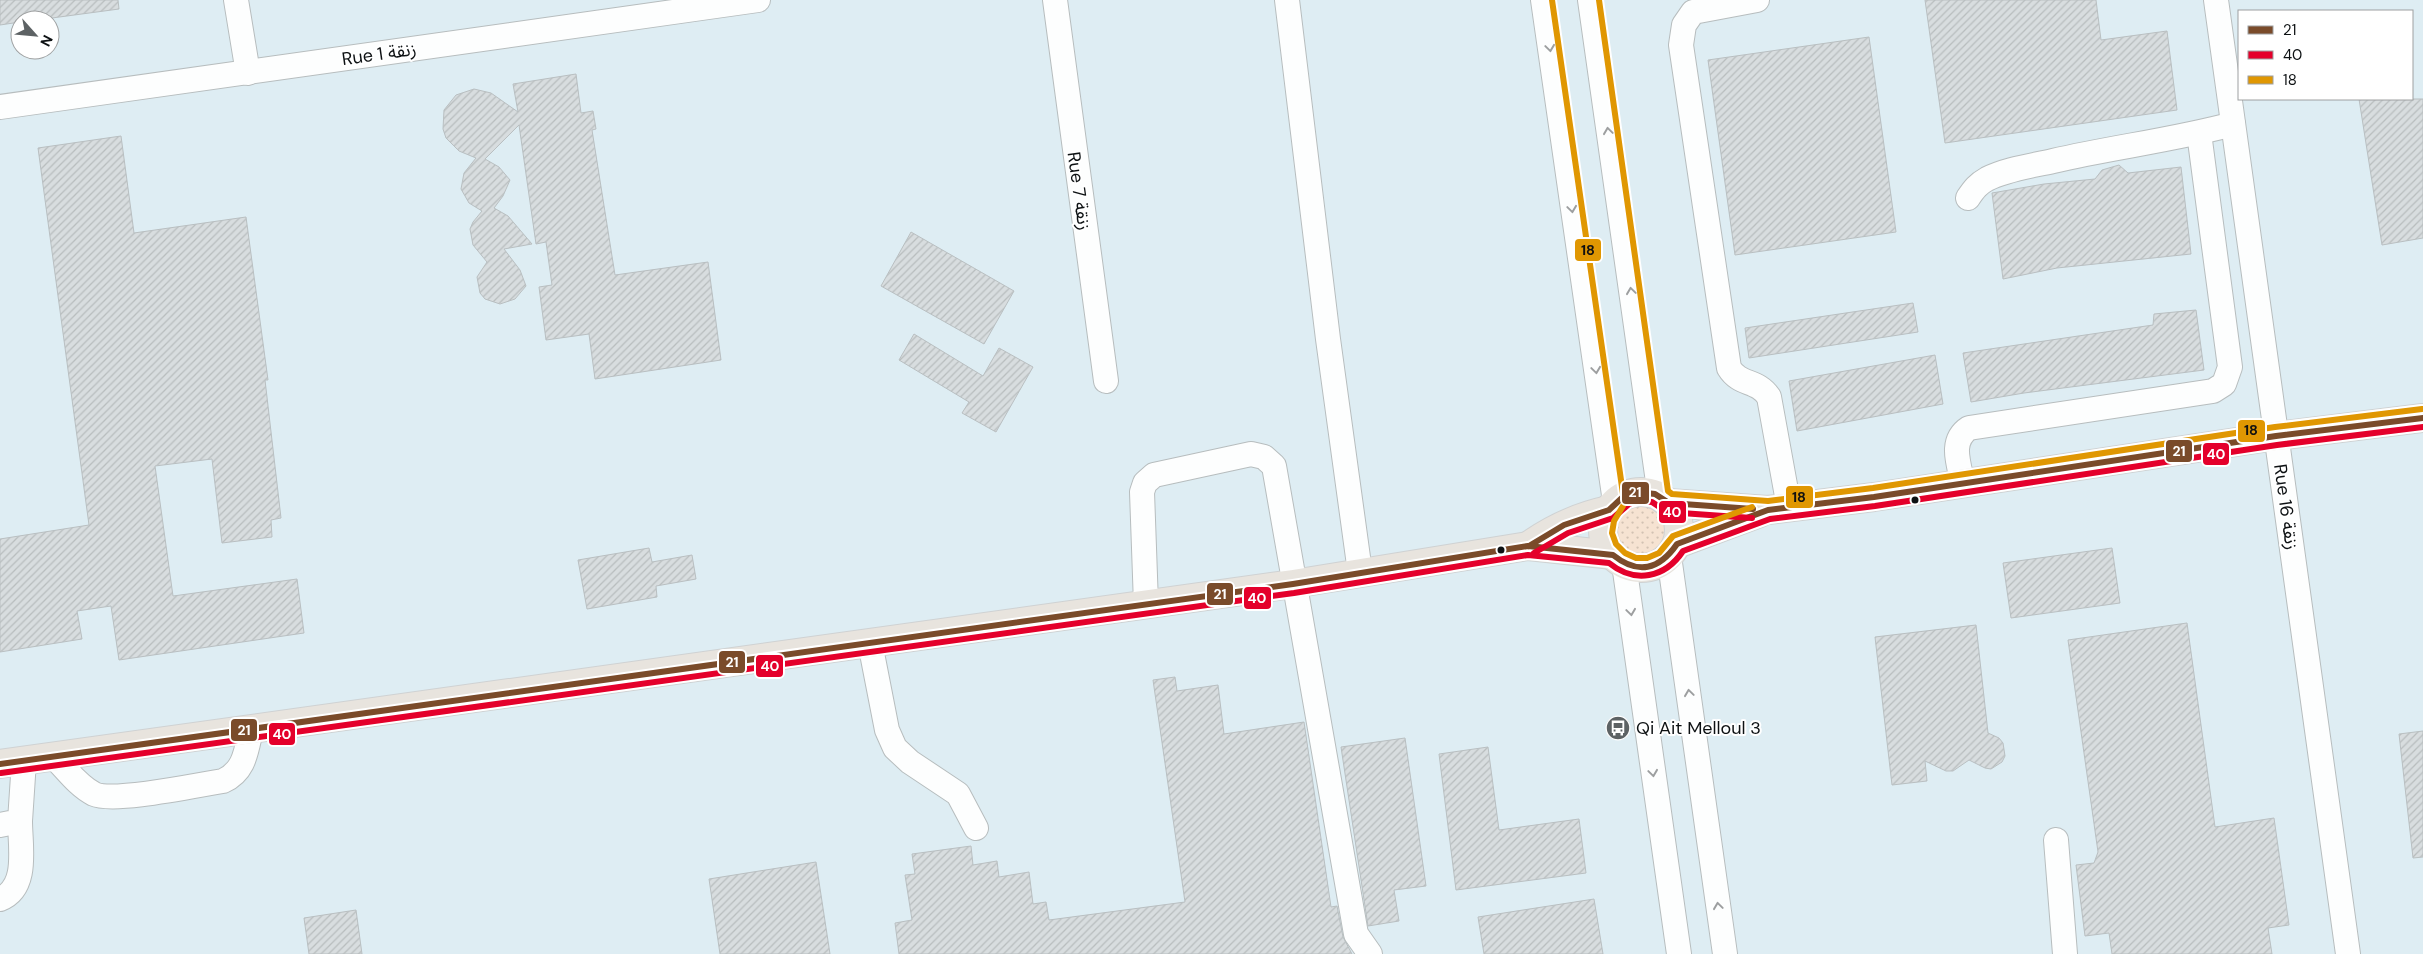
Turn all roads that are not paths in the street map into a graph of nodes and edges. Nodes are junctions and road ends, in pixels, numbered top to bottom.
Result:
1 (236, 0) edge
2 (758, 0) edge
3 (1055, 0) edge
4 (1287, 0) edge
5 (1543, 0) edge
6 (1590, 0) edge
7 (1757, 0) edge
8 (2216, 0) edge
9 (248, 73) junction
10 (0, 107) edge
11 (2233, 124) junction
12 (2199, 134) junction
13 (1968, 198) dead end
14 (1106, 381) dead end
15 (2423, 418) edge
16 (2276, 436) junction
17 (1963, 484) junction
18 (1664, 499) junction
19 (1612, 506) junction
20 (1779, 509) junction
21 (1528, 546) junction
22 (1673, 550) junction
23 (1619, 560) junction
24 (1360, 572) junction
25 (1293, 584) junction
26 (1146, 604) junction
27 (870, 643) junction
28 (251, 730) junction
29 (54, 757) junction
30 (12, 763) edge
31 (10, 823) edge
32 (976, 828) dead end
33 (2056, 840) dead end
34 (10, 857) edge
35 (0, 899) edge
36 (1370, 954) edge
37 (1679, 954) edge
38 (1725, 954) edge
39 (2065, 954) edge
40 (2348, 954) edge

1 - 9 street
2 - 9 street, Rue 1 زنقة
3 - 14 street, Rue 7 زنقة
4 - 24 street
5 -> 19 street
18 -> 6 street
7 - 20 street
8 - 11 street, Rue 16 زنقة
9 - 10 street, Rue 1 زنقة
11 - 12 street
11 - 16 street, Rue 16 زنقة
12 - 13 street
12 - 17 street
15 - 16 main road
16 - 17 main road
16 - 40 street, Rue 16 زنقة
17 - 20 main road
18 - 19 main road
18 - 20 main road
18 - 22 main road
19 - 21 main road
19 - 23 main road
20 - 22 main road
21 - 23 main road
21 - 24 main road
22 - 23 main road
38 -> 22 street
23 -> 37 street
24 - 25 main road
25 - 26 main road
25 - 26 street
25 - 36 street
26 - 27 main road
27 - 28 main road
27 - 32 street
28 - 29 main road
28 - 29 street
29 - 30 main road
30 - 31 street
31 - 34 street
33 - 39 street
34 - 35 street

